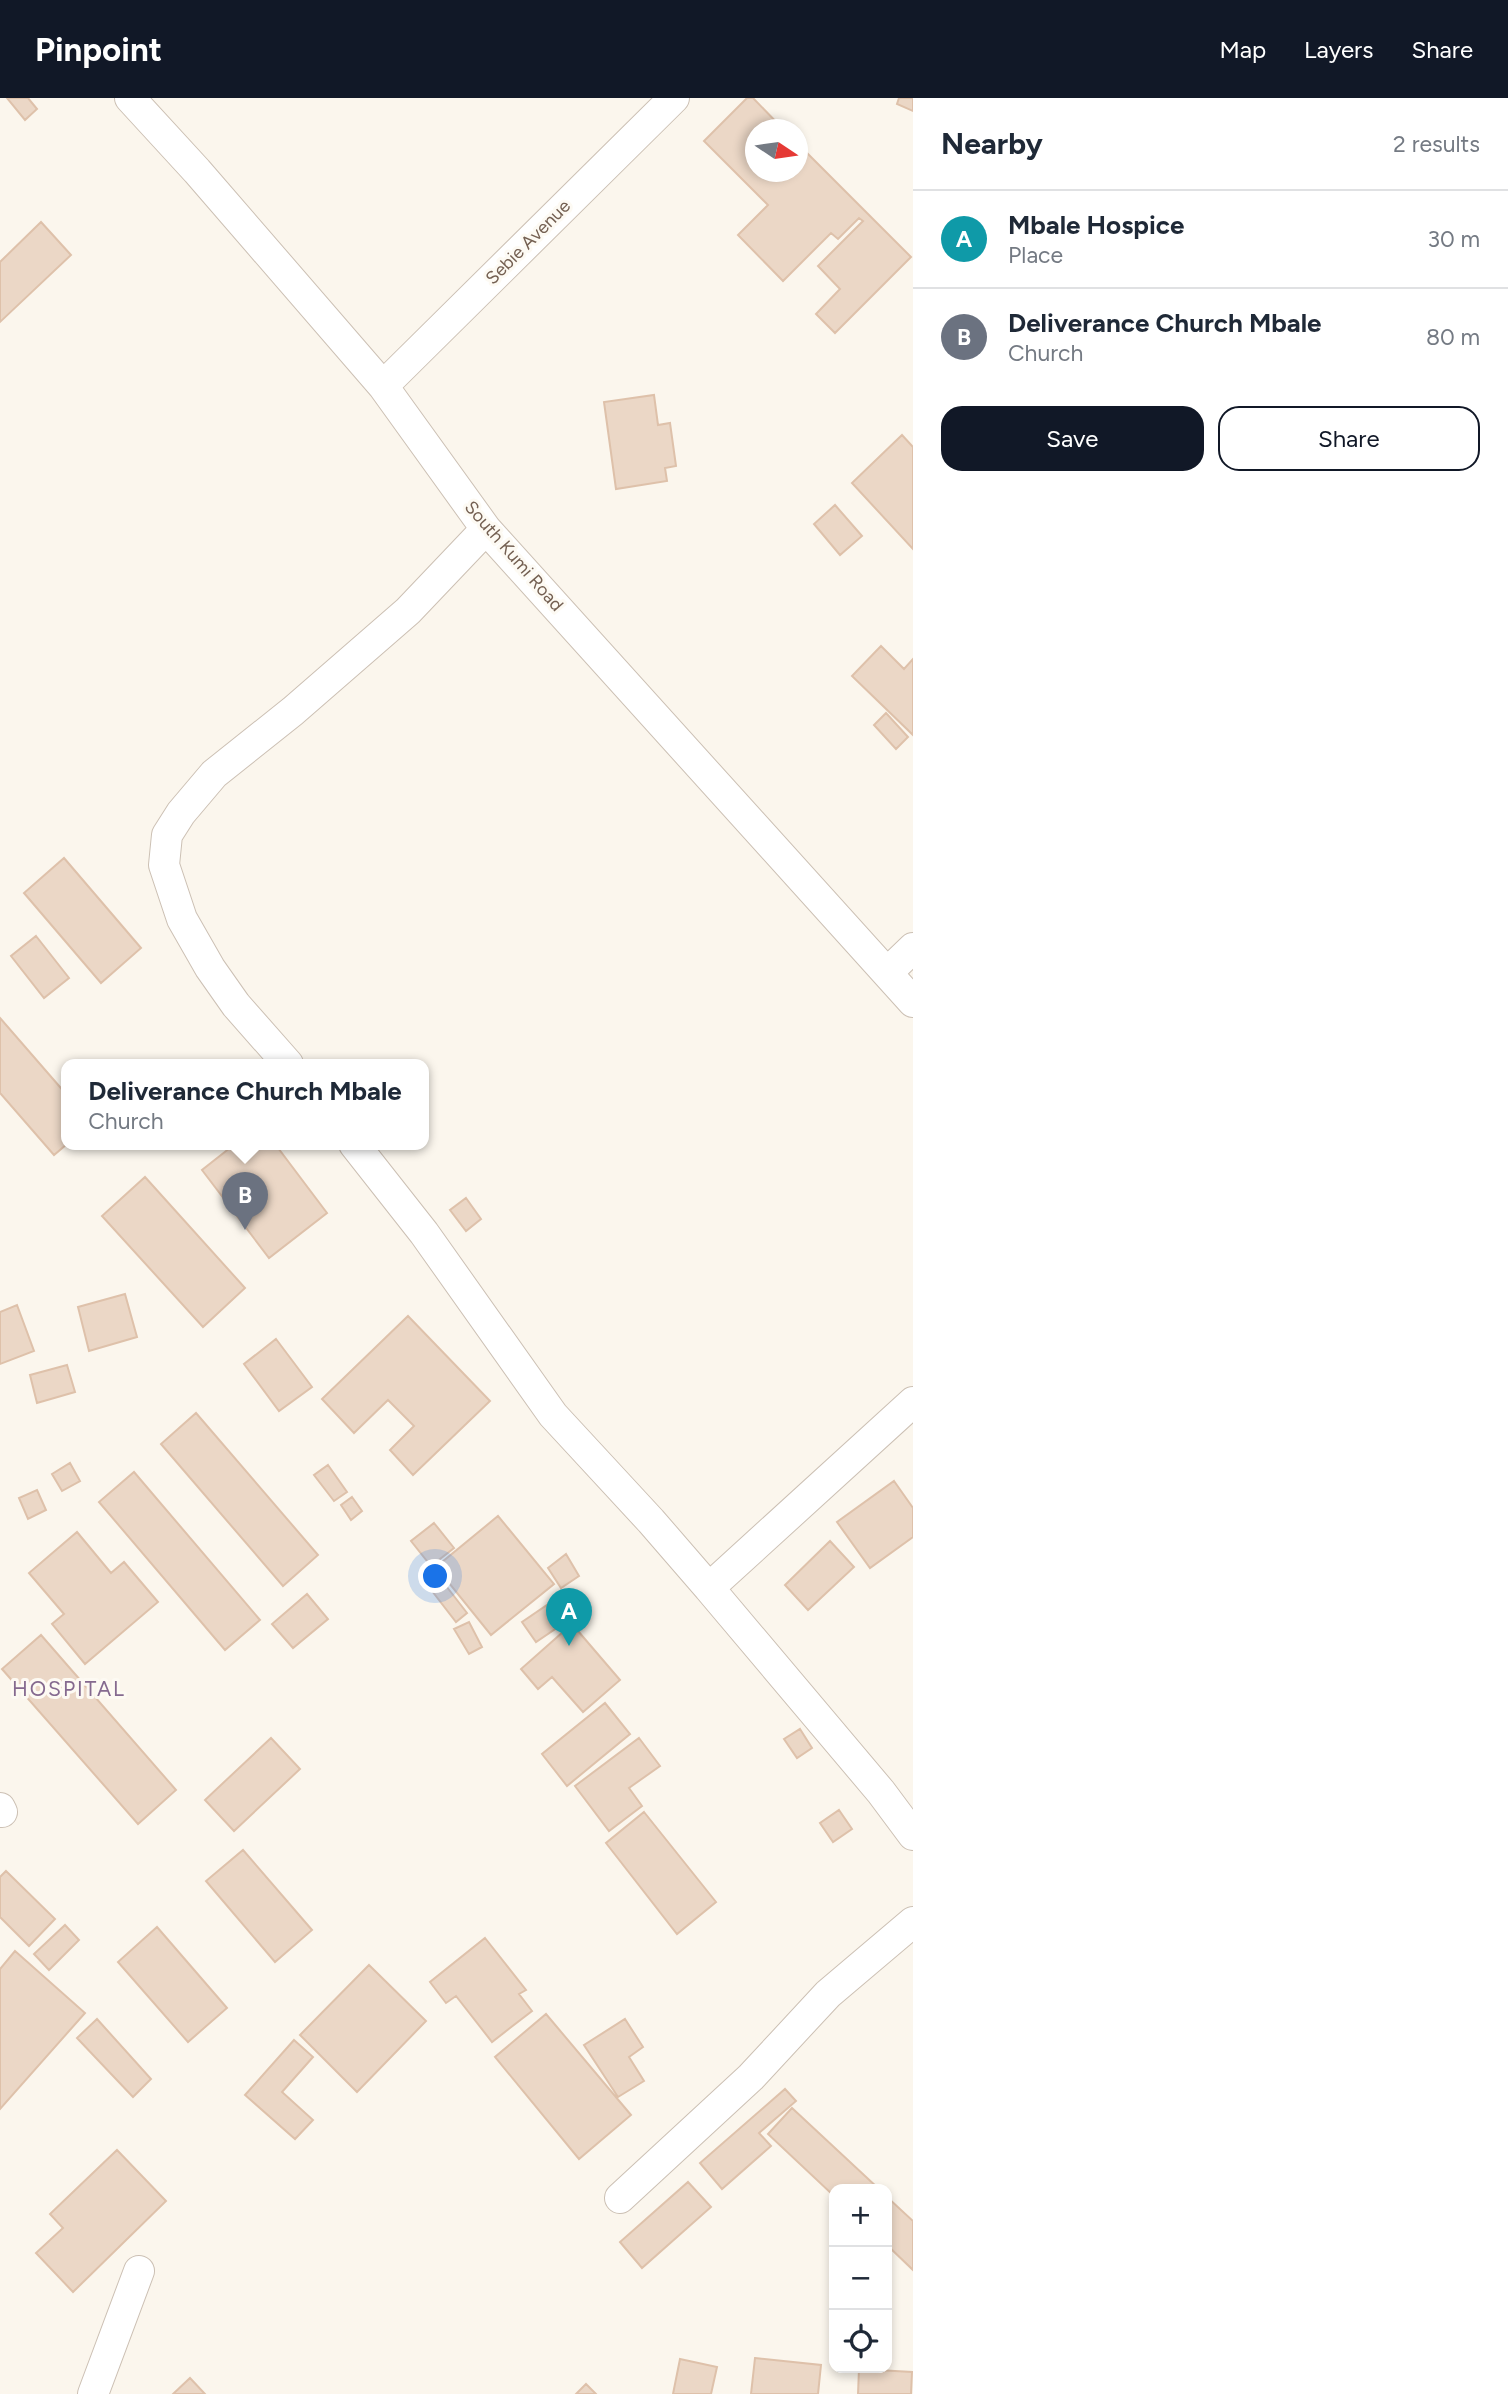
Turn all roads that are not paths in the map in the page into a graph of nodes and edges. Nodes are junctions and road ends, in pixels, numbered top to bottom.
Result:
1 (130, 98) edge
2 (674, 98) edge
3 (383, 386) junction
4 (486, 529) junction
5 (913, 948) edge
6 (888, 972) junction
7 (913, 1002) edge
8 (284, 1059) edge
9 (359, 1150) edge
10 (913, 1402) edge
11 (709, 1588) junction
12 (913, 1835) edge
13 (913, 1922) edge
14 (620, 2198) dead end
15 (139, 2271) dead end
16 (93, 2394) edge

1 - 3 street, South Kumi Road
2 - 3 street, Sebie Avenue
3 - 4 street, South Kumi Road
4 - 6 street, South Kumi Road
4 - 8 street
5 - 6 street
6 - 7 street, South Kumi Road
9 - 11 street
10 - 11 street
11 - 12 street
13 - 14 street
15 - 16 street

